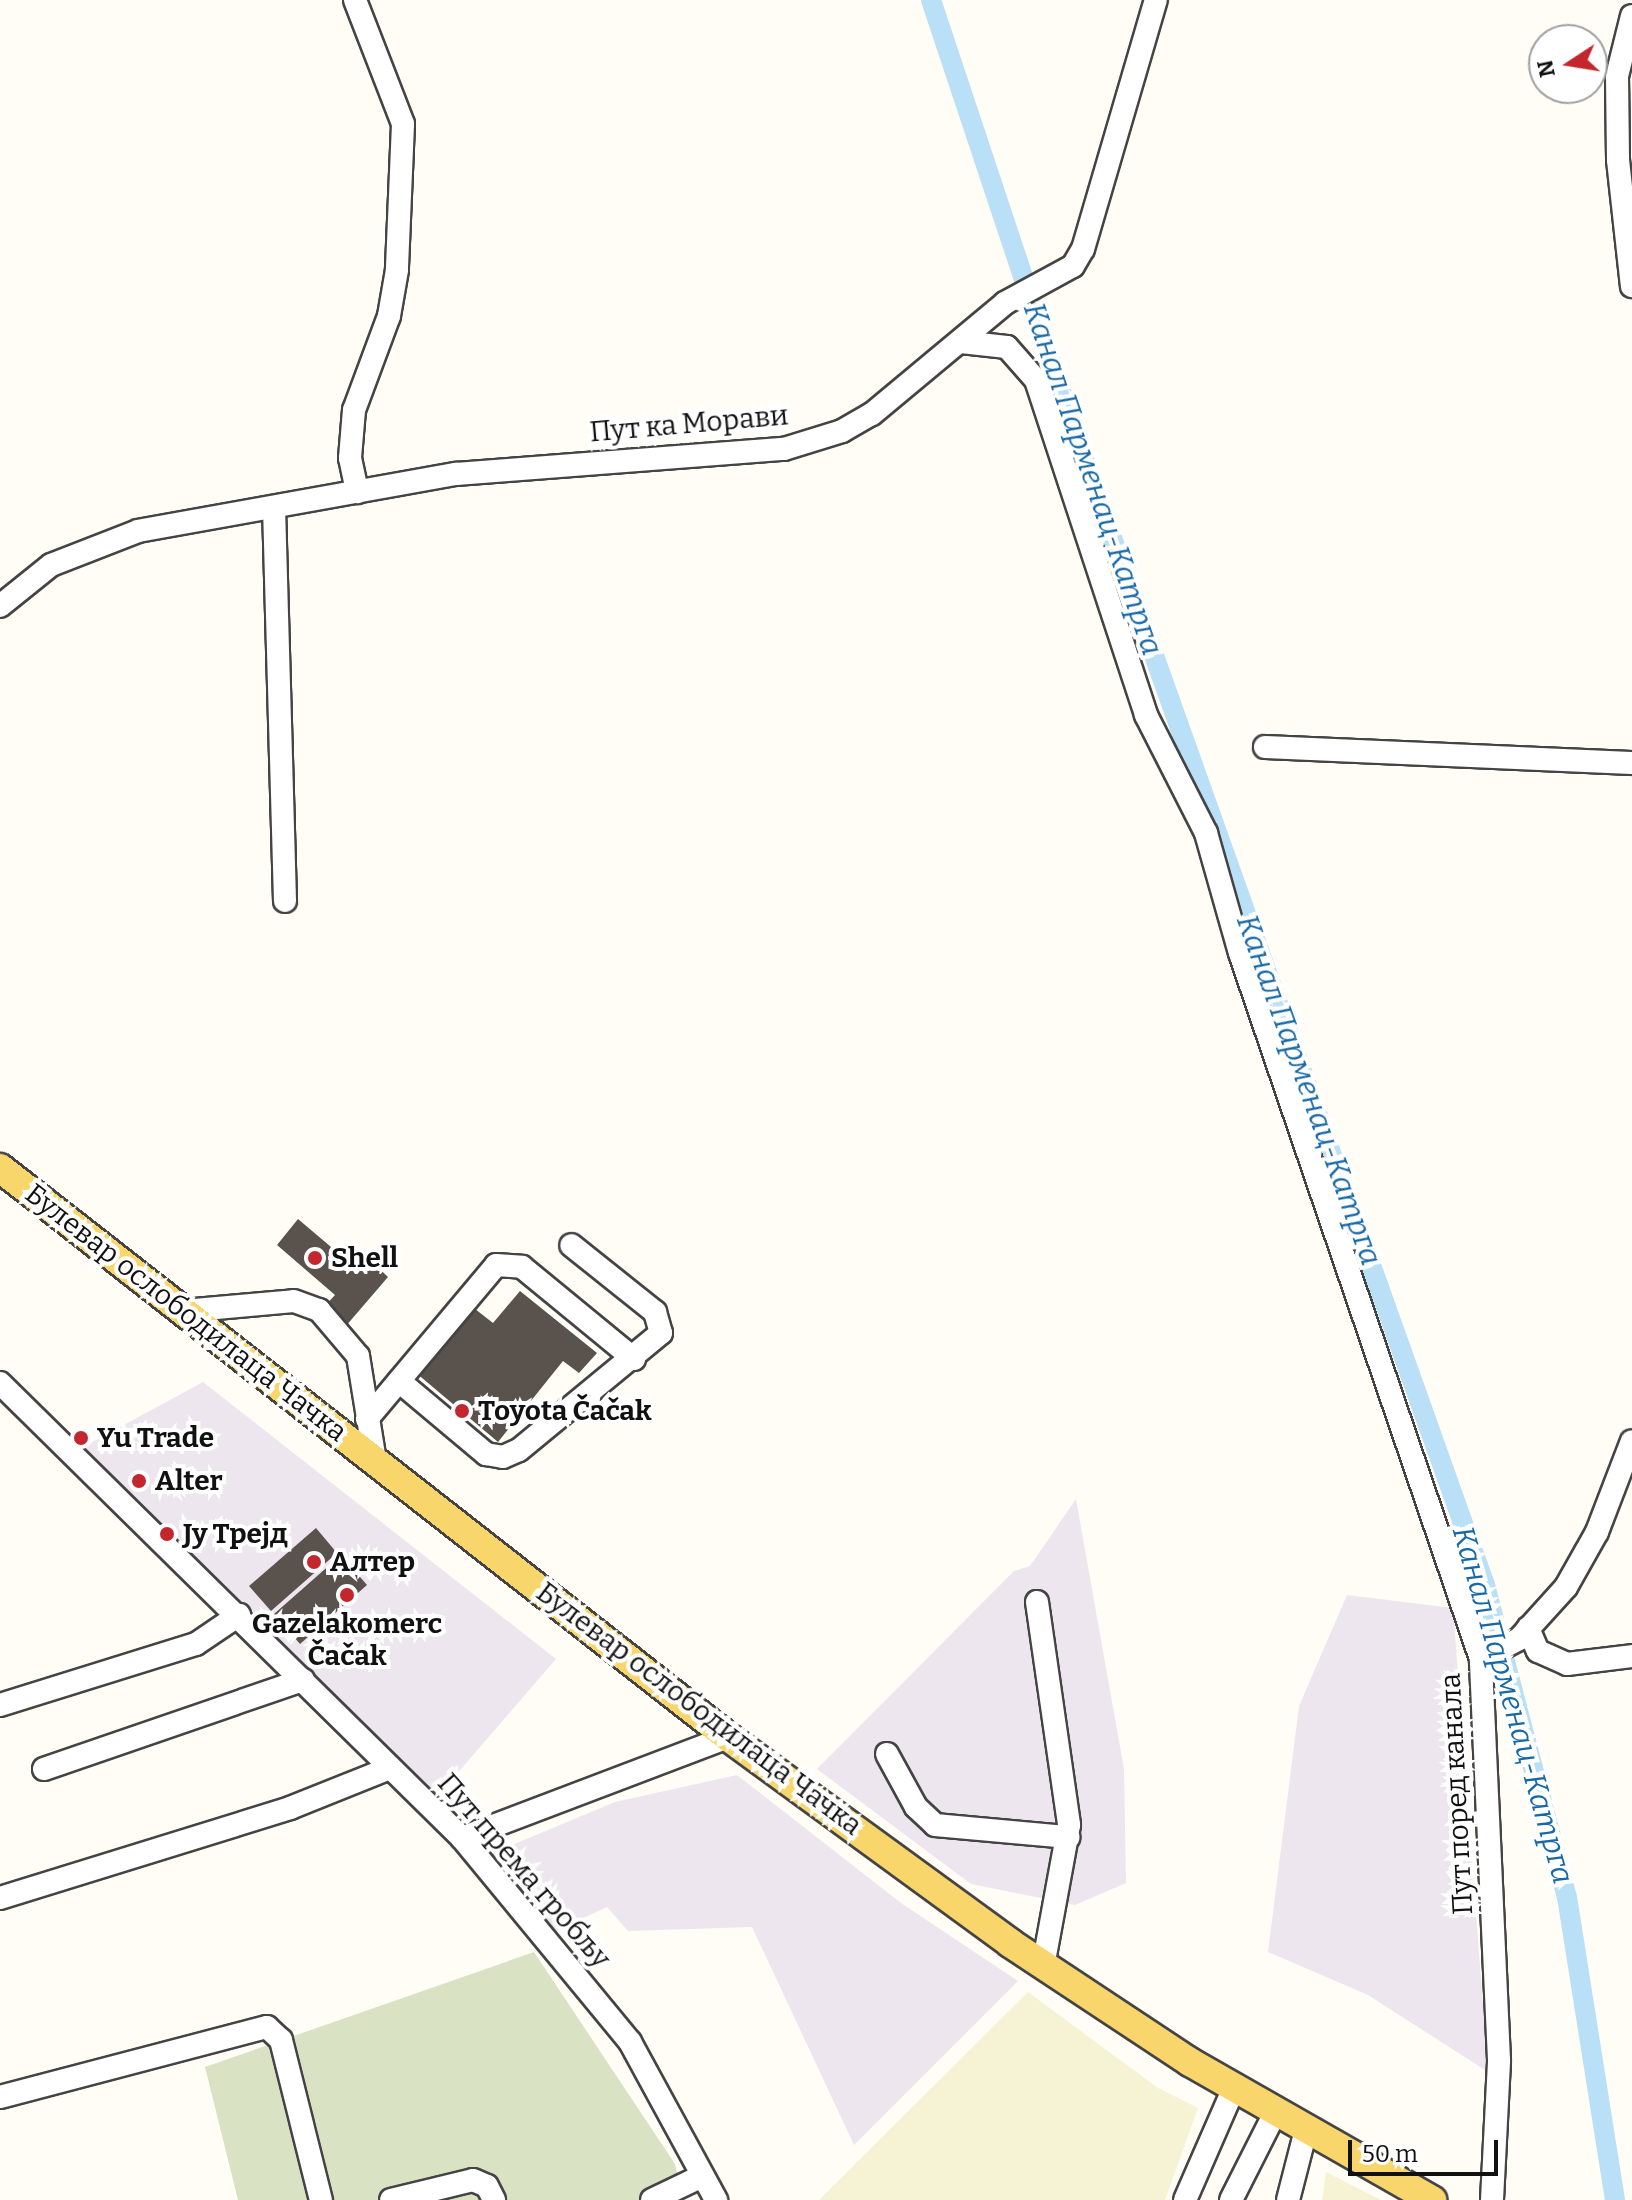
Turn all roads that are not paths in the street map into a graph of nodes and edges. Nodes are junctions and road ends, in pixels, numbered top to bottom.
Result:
1 (355, 0) edge
2 (1156, 0) edge
3 (1632, 16) edge
4 (1632, 286) edge
5 (961, 342) junction
6 (357, 492) junction
7 (274, 507) junction
8 (0, 606) edge
9 (1265, 747) dead end
10 (1632, 763) edge
11 (285, 901) dead end
12 (0, 1168) edge
13 (571, 1245) dead end
14 (183, 1311) junction
15 (634, 1359) junction
16 (399, 1381) junction
17 (0, 1383) edge
18 (367, 1419) junction
19 (1632, 1441) edge
20 (375, 1461) junction
21 (1037, 1602) dead end
22 (239, 1615) junction
23 (1523, 1633) junction
24 (1485, 1655) junction
25 (1632, 1656) edge
26 (303, 1680) junction
27 (0, 1705) edge
28 (728, 1737) junction
29 (887, 1754) dead end
30 (390, 1768) junction
31 (44, 1769) dead end
32 (1068, 1837) junction
33 (462, 1838) junction
34 (0, 1898) edge
35 (1043, 1967) junction
36 (1234, 2088) junction
37 (0, 2097) edge
38 (1275, 2113) junction
39 (1306, 2130) junction
40 (702, 2176) junction
41 (321, 2200) edge
42 (391, 2200) edge
43 (494, 2200) edge
44 (652, 2200) edge
45 (716, 2200) edge
46 (1185, 2200) edge
47 (1231, 2200) edge
48 (1288, 2200) edge
49 (1432, 2200) edge
50 (1492, 2200) edge

1 - 6 street
2 - 5 street, Пут ка Морави
3 - 4 street
5 - 6 street, Пут ка Морави
5 - 24 street
6 - 7 street, Пут ка Морави
7 - 8 street, Пут ка Морави
7 - 11 street
9 - 10 street
12 - 14 main road, Булевар ослободилаца Чачка
13 - 15 street
14 - 18 street
14 - 20 main road, Булевар ослободилаца Чачка
15 - 16 street
15 - 16 street
16 - 18 street
17 - 22 street, Пут према гробљу
18 - 20 street
19 - 23 street, Пут поред канала
20 - 28 main road, Булевар ослободилаца Чачка
21 - 32 street
22 - 26 street, Пут према гробљу
22 - 27 street
23 - 24 street, Пут поред канала
23 - 25 street
24 - 50 street, Пут поред канала
26 - 30 street, Пут према гробљу
26 - 31 street
28 - 33 street
28 - 35 main road, Булевар ослободилаца Чачка
29 - 32 street
30 - 33 street, Пут према гробљу
30 - 34 street
32 - 35 street
33 - 40 street, Пут према гробљу
35 - 36 main road, Булевар ослободилаца Чачка
36 - 38 main road, Булевар ослободилаца Чачка
36 - 46 street
37 - 41 street
38 - 39 main road, Булевар ослободилаца Чачка
38 - 47 street
39 - 48 street
39 - 49 main road, Булевар ослободилаца Чачка
40 - 44 street
40 - 45 street, Пут према гробљу
42 - 43 street

